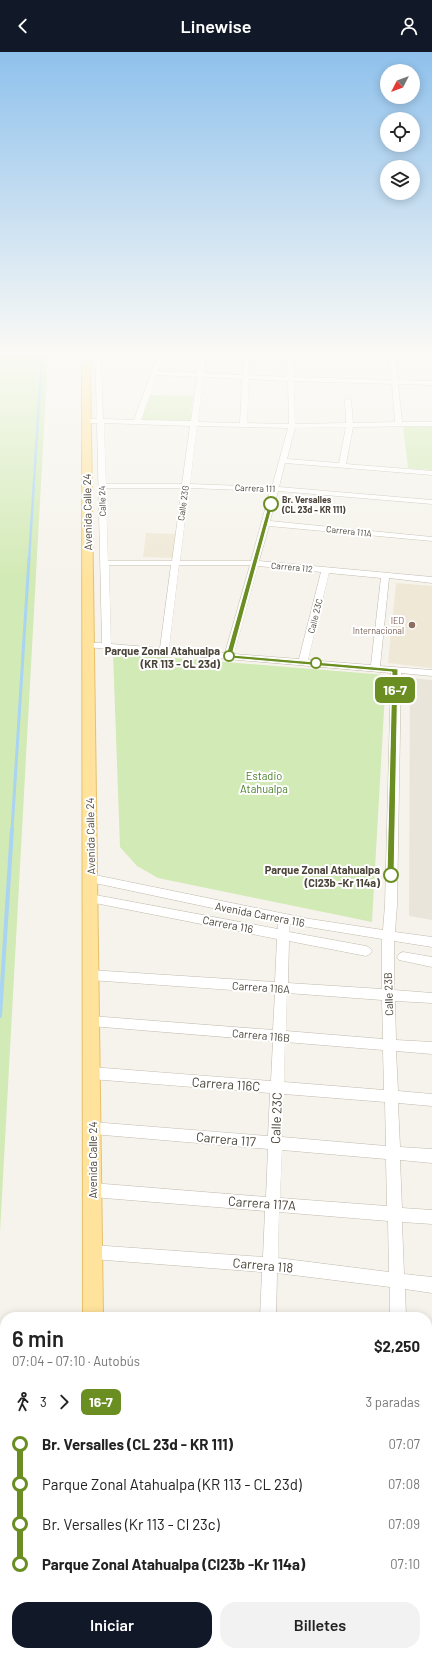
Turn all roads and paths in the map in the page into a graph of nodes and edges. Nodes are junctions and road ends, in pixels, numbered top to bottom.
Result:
1 (87, 430) edge
2 (100, 430) edge
3 (192, 430) edge
4 (291, 430) edge
5 (349, 430) edge
6 (283, 461) junction
7 (342, 465) junction
8 (432, 473) edge
9 (102, 486) junction
10 (185, 486) junction
11 (275, 489) junction
12 (432, 502) edge
13 (265, 523) junction
14 (432, 539) edge
15 (104, 562) junction
16 (175, 562) junction
17 (254, 563) junction
18 (326, 570) junction
19 (385, 576) junction
20 (432, 580) edge
21 (89, 645) junction
22 (107, 646) junction
23 (164, 651) junction
24 (229, 656) junction
25 (303, 662) junction
26 (375, 668) junction
27 (396, 670) junction
28 (432, 673) edge
29 (90, 878) junction
30 (90, 898) junction
31 (284, 918) junction
32 (283, 935) junction
33 (388, 936) junction
34 (432, 942) edge
35 (366, 951) dead end
36 (403, 957) dead end
37 (432, 962) edge
38 (90, 975) junction
39 (281, 988) junction
40 (388, 995) junction
41 (432, 998) edge
42 (91, 1021) junction
43 (279, 1036) junction
44 (389, 1045) junction
45 (432, 1048) edge
46 (91, 1073) junction
47 (277, 1088) junction
48 (390, 1096) junction
49 (432, 1100) edge
50 (92, 1128) junction
51 (275, 1143) junction
52 (392, 1152) junction
53 (432, 1156) edge
54 (92, 1190) junction
55 (272, 1204) junction
56 (394, 1213) junction
57 (432, 1217) edge
58 (92, 1252) junction
59 (270, 1265) junction
60 (397, 1280) junction
61 (432, 1285) edge
62 (93, 1312) edge
63 (268, 1312) edge
64 (398, 1312) edge

1 - 21 main road, Avenida Calle 24
2 - 9 street, Calle 24
3 - 10 street, Calle 23G
4 - 6 street
5 - 7 street
6 - 7 street
6 - 11 street
7 - 8 street
9 - 10 street, Carrera 111
9 - 15 street, Calle 24
10 - 11 street, Carrera 111
10 - 16 street, Calle 23G
11 - 12 street, Carrera 111
11 - 13 street
13 - 14 street, Carrera 111A
13 - 17 street
15 - 16 street, Carrera 112
15 - 22 street, Calle 24
16 - 17 street, Carrera 112
16 - 23 street, Calle 23G
17 - 18 street, Carrera 112
17 - 24 street
18 - 19 street, Carrera 112
18 - 25 street, Calle 23C
19 - 20 street, Carrera 112
19 - 26 street
21 - 22 street
21 - 29 main road, Avenida Calle 24
22 - 23 street
23 - 24 street
24 - 25 street
25 - 26 street
26 - 27 street
27 - 28 street
27 - 33 street, Calle 23B
29 - 30 main road, Avenida Calle 24
29 - 31 street, Avenida Carrera 116
30 - 32 street, Carrera 116
30 - 38 main road, Avenida Calle 24
31 - 32 street, Calle 23C
31 - 33 street, Avenida Carrera 116
32 - 35 street, Carrera 116
32 - 39 street, Calle 23C
33 - 34 street, Avenida Carrera 116
33 - 40 street, Calle 23B
36 - 37 street
38 - 39 street, Carrera 116A
38 - 42 main road, Avenida Calle 24
39 - 40 street, Carrera 116A
39 - 43 street, Calle 23C
40 - 41 street, Carrera 116A
40 - 44 street, Calle 23B
42 - 43 street, Carrera 116B
42 - 46 main road, Avenida Calle 24
43 - 44 street, Carrera 116B
43 - 47 street, Calle 23C
44 - 45 street, Carrera 116B
44 - 48 street, Calle 23B
46 - 47 street, Carrera 116C
46 - 50 main road, Avenida Calle 24
47 - 48 street, Carrera 116C
47 - 51 street, Calle 23C
48 - 49 street, Carrera 116C
48 - 52 street, Calle 23B
50 - 51 street, Carrera 117
50 - 54 main road, Avenida Calle 24
51 - 52 street, Carrera 117
51 - 55 street, Calle 23C
52 - 53 street, Carrera 117
52 - 56 street, Calle 23B
54 - 55 street, Carrera 117A
54 - 58 main road, Avenida Calle 24
55 - 56 street, Carrera 117A
55 - 59 street, Calle 23C
56 - 57 street, Carrera 117A
56 - 60 street, Calle 23B
58 - 59 street, Carrera 118
58 - 62 main road, Avenida Calle 24
59 - 60 street, Carrera 118
59 - 63 street, Calle 23C
60 - 61 street, Carrera 118
60 - 64 street, Calle 23B

